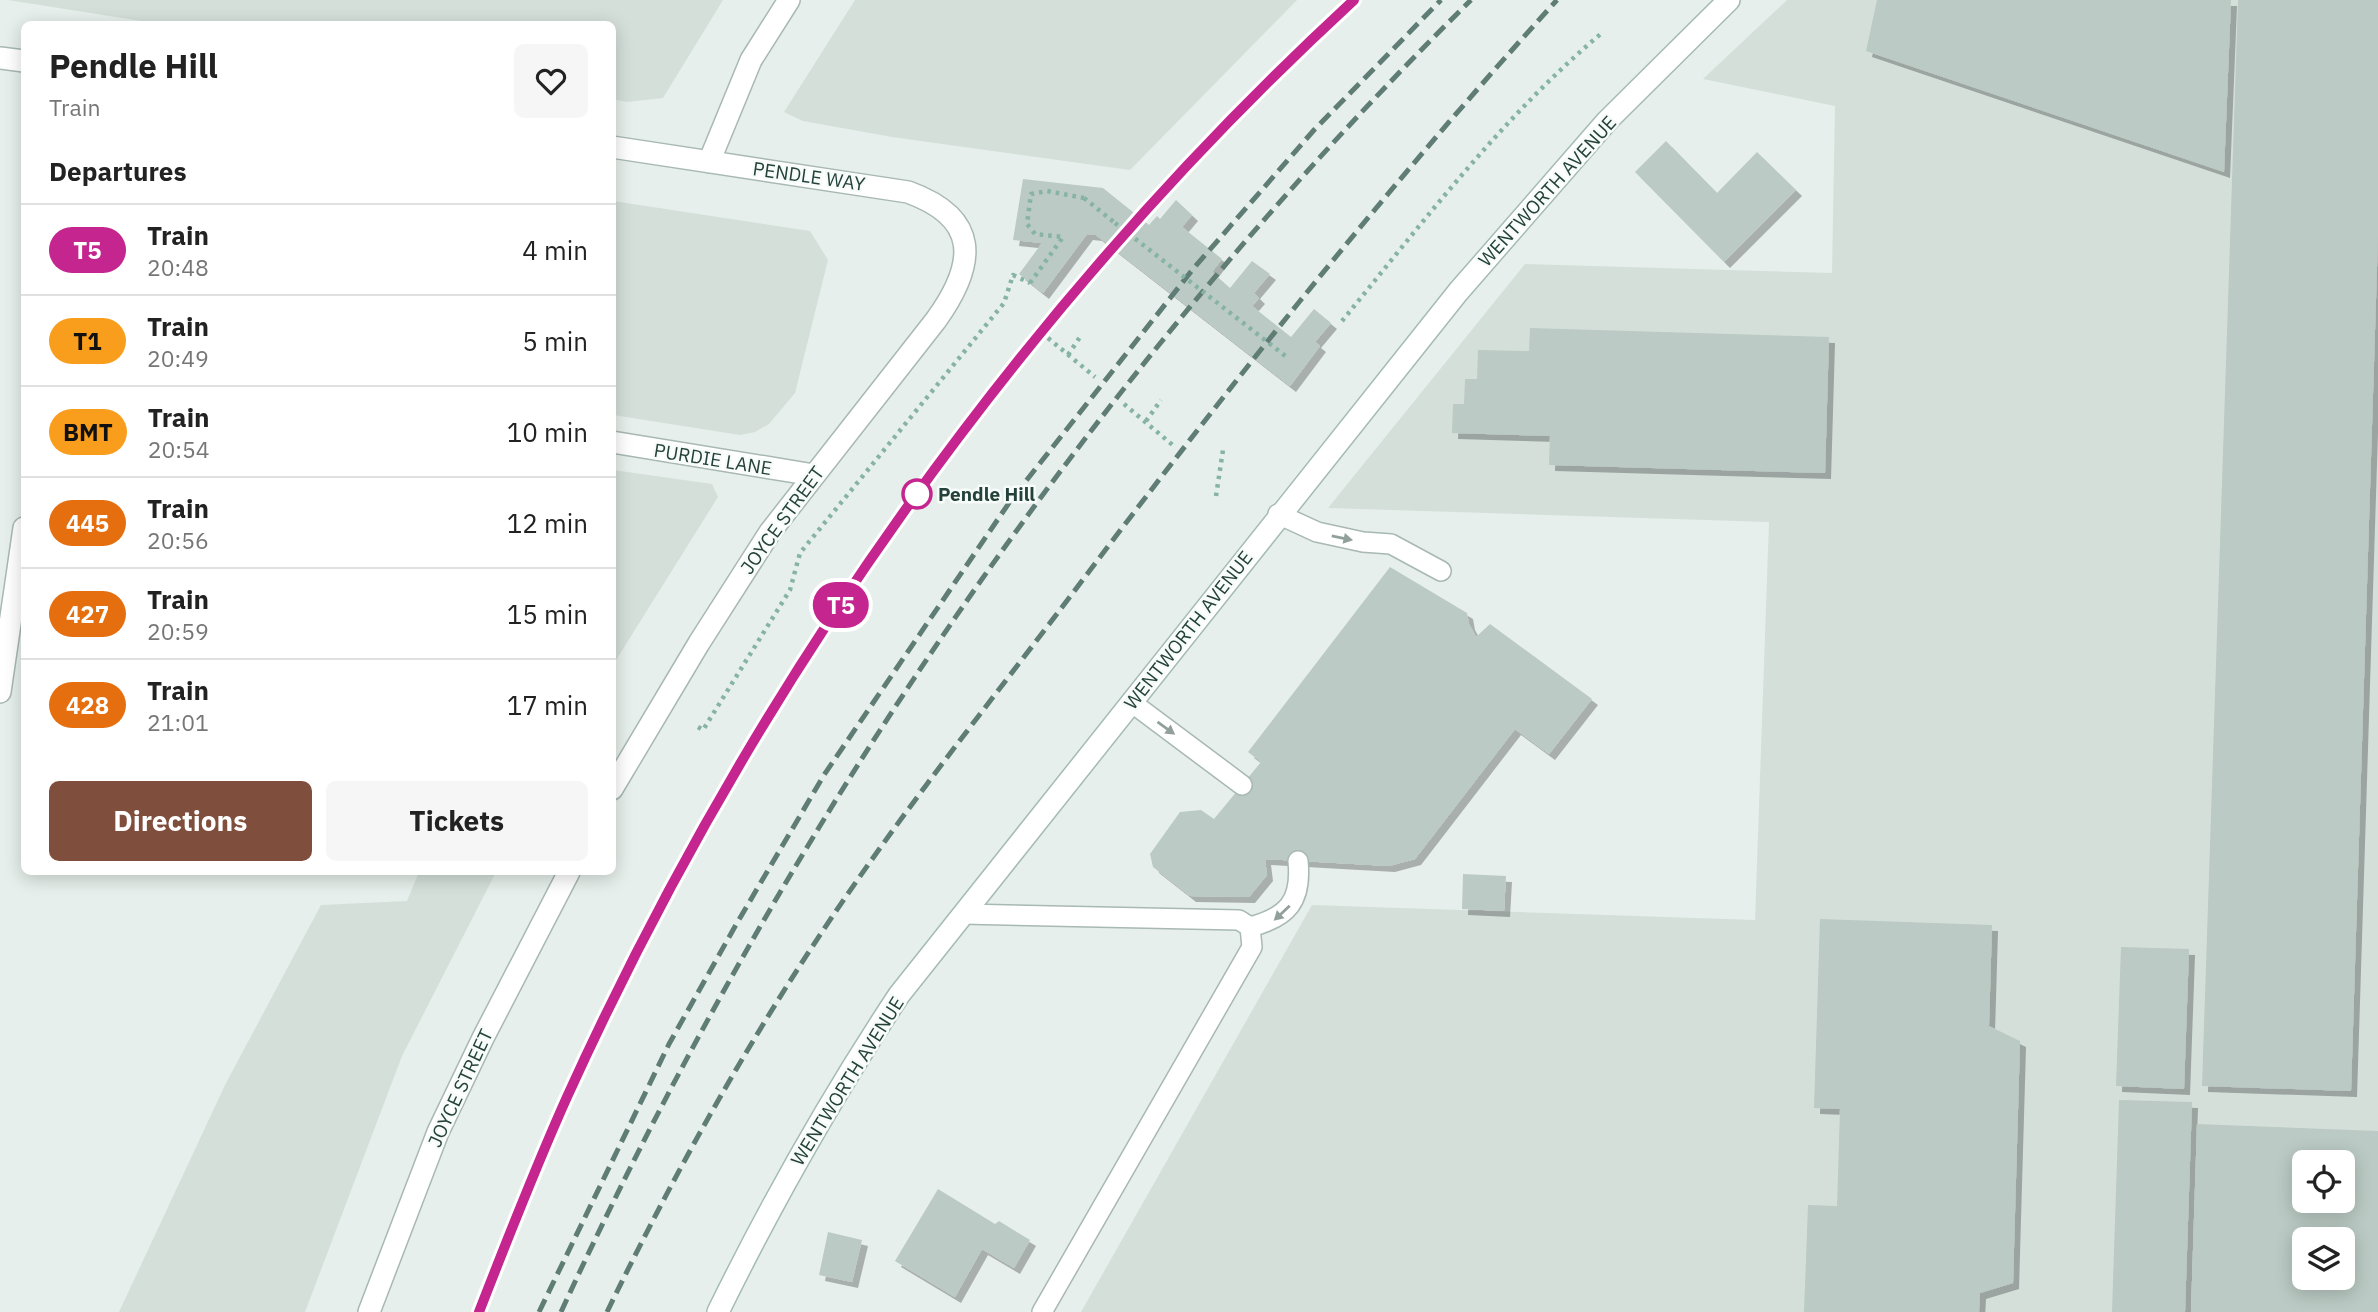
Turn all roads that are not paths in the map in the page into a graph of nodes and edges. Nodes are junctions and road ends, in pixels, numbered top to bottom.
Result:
1 (789, 0) edge
2 (1729, 0) edge
3 (0, 58) edge
4 (21, 61) edge
5 (616, 148) edge
6 (709, 162) junction
7 (964, 260) joint
8 (616, 443) edge
9 (814, 475) junction
10 (1278, 514) junction
11 (21, 548) edge
12 (1441, 571) dead end
13 (0, 692) edge
14 (1131, 702) junction
15 (616, 782) edge
16 (1242, 785) dead end
17 (1298, 861) dead end
18 (567, 875) edge
19 (963, 914) junction
20 (1250, 927) junction
21 (369, 1312) edge
22 (718, 1312) edge
23 (1042, 1312) edge

1 - 6 street
2 - 10 street, WENTWORTH AVENUE
3 - 4 street
5 - 6 street, PENDLE WAY
6 - 7 street, PENDLE WAY
7 - 9 street, JOYCE STREET
8 - 9 street, PURDIE LANE
9 - 15 street, JOYCE STREET
10 -> 12 lane
10 - 14 street, WENTWORTH AVENUE
11 - 13 street
14 -> 16 lane
14 - 19 street, WENTWORTH AVENUE
17 -> 20 lane
18 - 21 street, JOYCE STREET
19 - 20 lane
19 - 22 street, WENTWORTH AVENUE
20 - 23 lane

